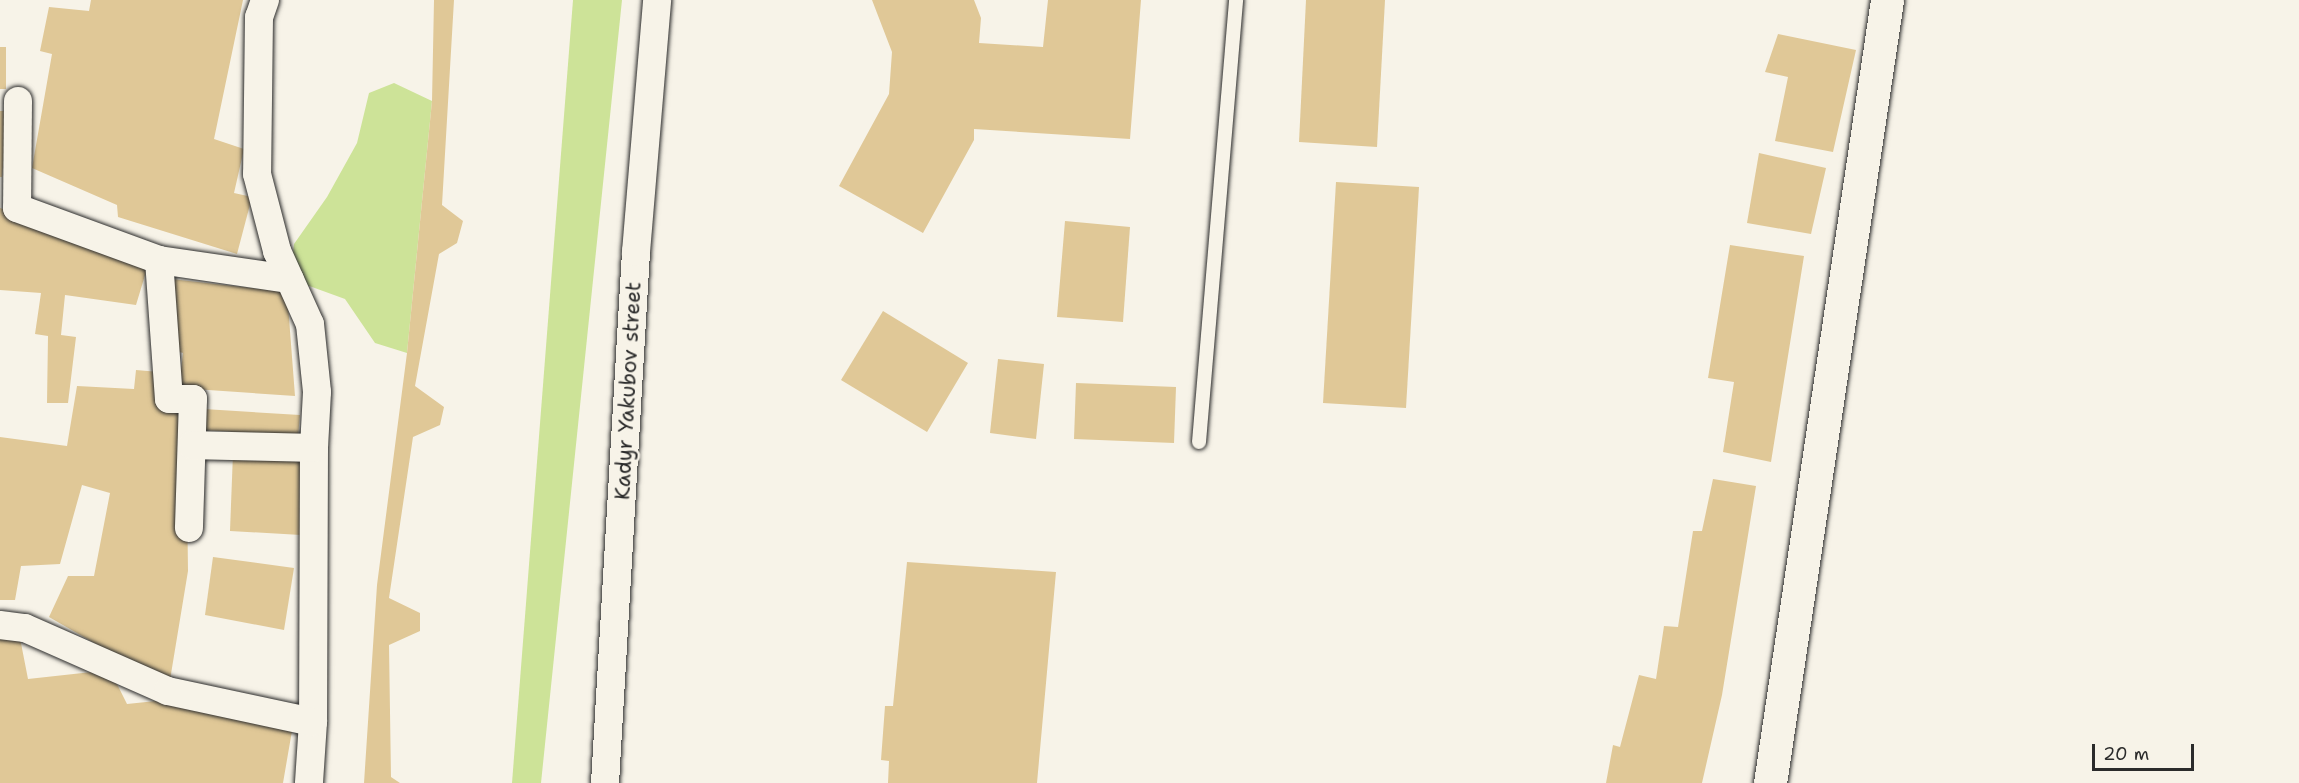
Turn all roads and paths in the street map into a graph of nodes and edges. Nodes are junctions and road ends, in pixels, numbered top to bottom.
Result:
1 (265, 0) edge
2 (657, 0) edge
3 (1236, 0) edge
4 (1887, 0) edge
5 (18, 101) dead end
6 (159, 260) junction
7 (290, 279) junction
8 (1200, 442) dead end
9 (192, 445) junction
10 (314, 448) junction
11 (189, 528) dead end
12 (0, 625) edge
13 (313, 722) junction
14 (309, 783) edge
15 (605, 783) edge
16 (1770, 783) edge

1 - 7 street
2 - 15 street, Kadyr Yakubov street
3 - 8 lane
4 - 16 main road
5 - 6 street
6 - 7 street
6 - 9 street
7 - 10 street
9 - 10 street
9 - 11 street
10 - 13 street
12 - 13 street
13 - 14 street

